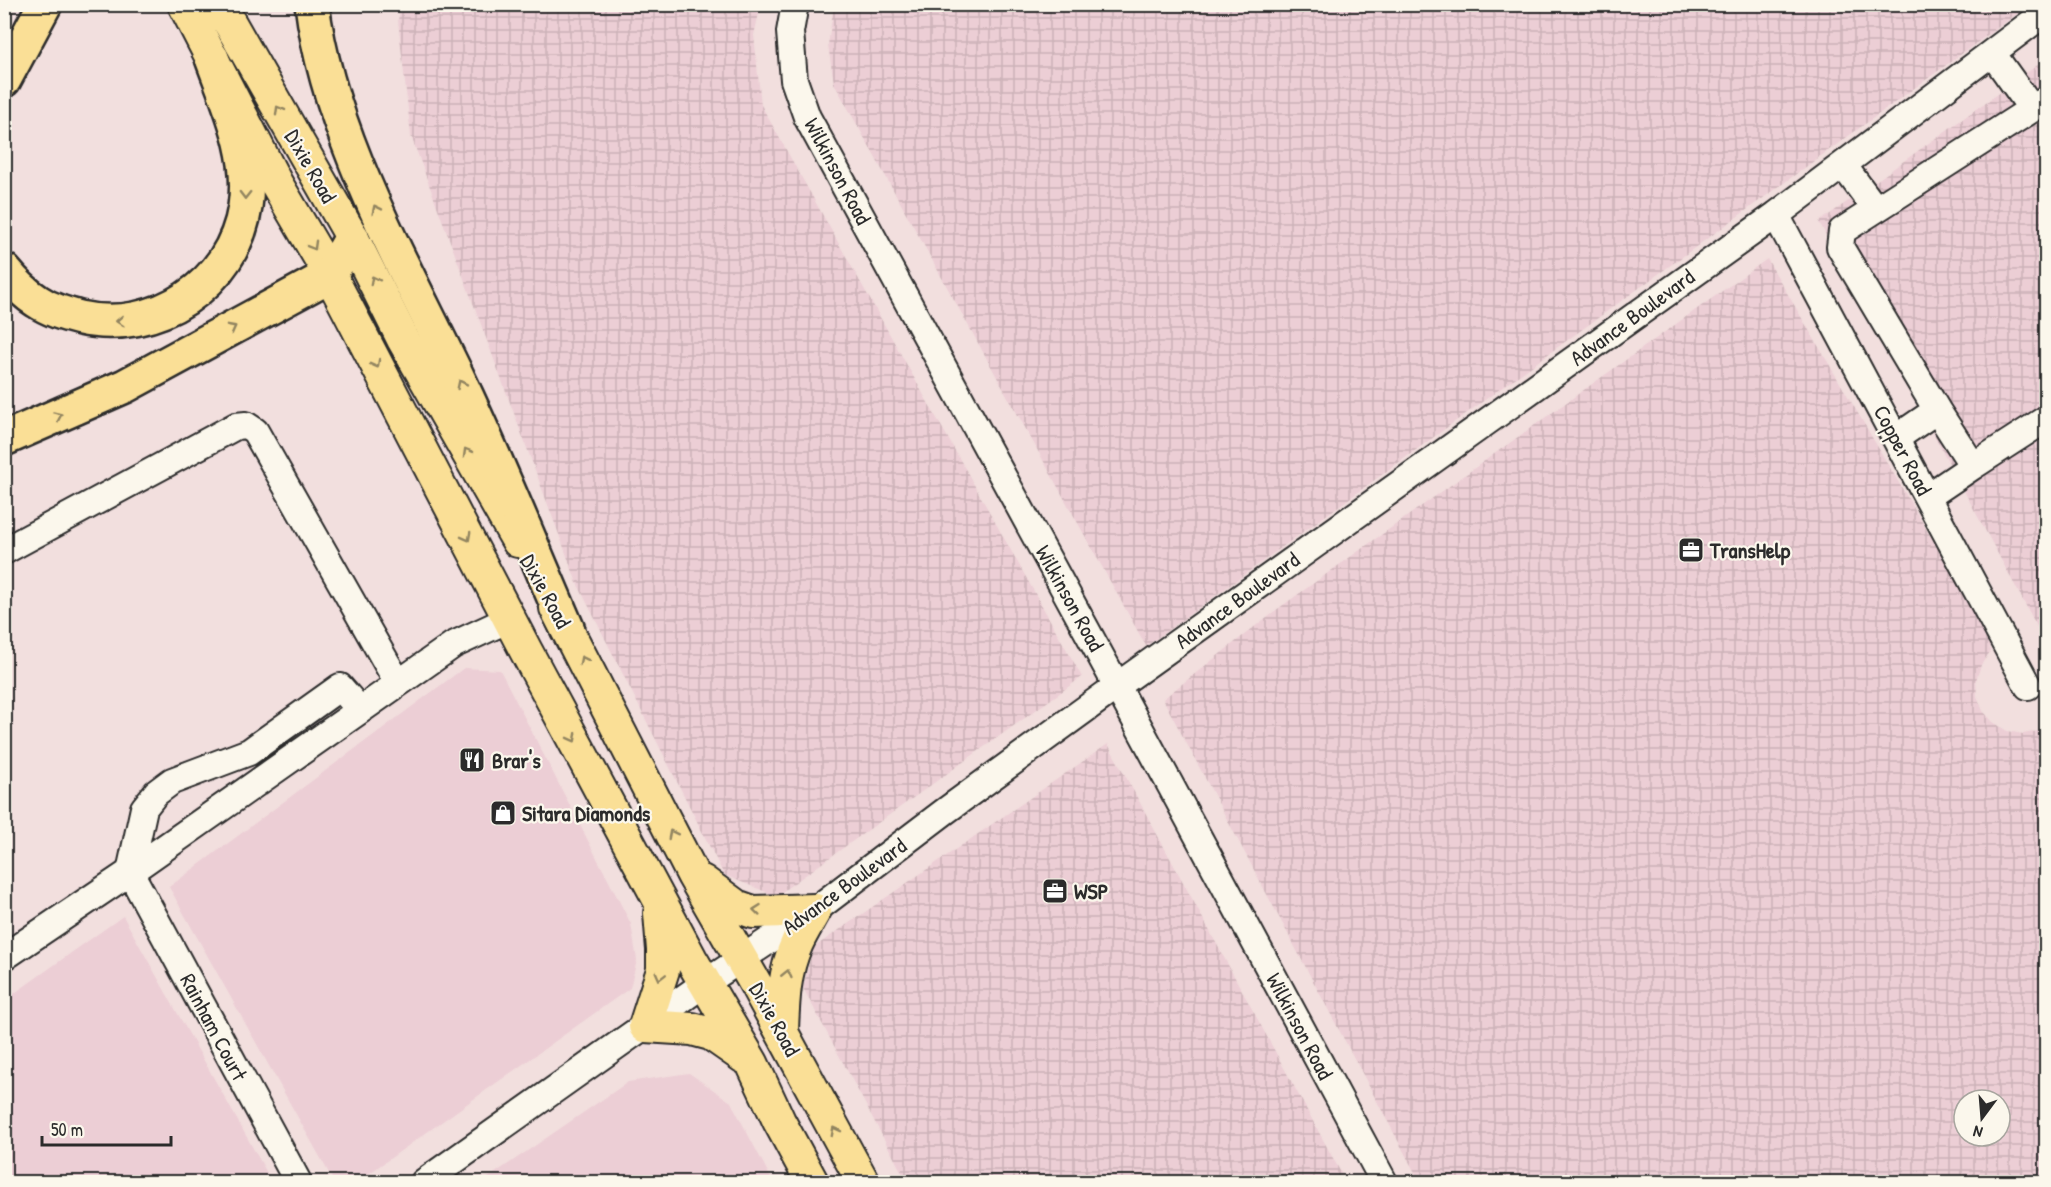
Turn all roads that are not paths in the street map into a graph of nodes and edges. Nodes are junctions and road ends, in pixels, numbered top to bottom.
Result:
1 (45, 4) edge
2 (219, 4) edge
3 (312, 4) edge
4 (795, 4) edge
5 (2046, 12) edge
6 (190, 16) edge
7 (1992, 53) junction
8 (212, 58) junction
9 (4, 80) edge
10 (2039, 105) edge
11 (1843, 165) junction
12 (1875, 208) junction
13 (1776, 215) junction
14 (352, 237) junction
15 (4, 270) edge
16 (330, 275) junction
17 (1937, 410) junction
18 (2046, 418) edge
19 (1896, 438) junction
20 (4, 439) edge
21 (1973, 466) junction
22 (1928, 497) junction
23 (4, 551) edge
24 (509, 619) junction
25 (568, 630) junction
26 (398, 683) junction
27 (1117, 686) junction
28 (2028, 686) dead end
29 (360, 710) junction
30 (130, 872) junction
31 (693, 875) junction
32 (659, 897) junction
33 (815, 910) junction
34 (4, 957) edge
35 (741, 958) junction
36 (705, 983) junction
37 (645, 1026) junction
38 (782, 1032) junction
39 (752, 1063) junction
40 (298, 1182) edge
41 (424, 1182) edge
42 (812, 1182) edge
43 (863, 1182) edge
44 (1384, 1182) edge

1 - 9 highway
14 -> 2 main road, Dixie Road
25 -> 3 highway
4 - 27 street, Wilkinson Road
5 - 7 street, Advance Boulevard
6 - 8 main road, Dixie Road
7 - 10 street
7 - 11 street, Advance Boulevard
8 -> 15 highway
8 -> 16 main road, Dixie Road
10 - 12 street
11 - 12 street
11 - 13 street, Advance Boulevard
12 - 17 street
13 - 19 street, Copper Road
13 - 27 street, Advance Boulevard
14 - 16 highway
25 -> 14 main road, Dixie Road
20 -> 16 highway
16 -> 24 main road, Dixie Road
17 - 19 street
17 - 21 street
18 - 21 street
19 - 22 street, Copper Road
21 - 22 street
22 - 28 street, Copper Road
23 - 26 street
24 - 26 street
24 -> 32 main road, Dixie Road
31 -> 25 main road, Dixie Road
26 - 29 street
27 - 33 street, Advance Boulevard
27 - 44 street, Wilkinson Road
29 - 30 street
29 - 30 street
30 - 34 street
30 - 40 street, Rainham Court
33 -> 31 main road
31 - 35 main road, Dixie Road
32 - 36 main road, Dixie Road
32 -> 37 main road
33 - 35 street, Advance Boulevard
38 -> 33 main road
35 - 36 street, Advance Boulevard
35 - 38 main road, Dixie Road
36 - 37 street, Advance Boulevard
36 - 39 main road, Dixie Road
37 - 39 main road
37 - 41 street, Advance Boulevard
43 -> 38 main road, Dixie Road
39 - 42 main road, Dixie Road

